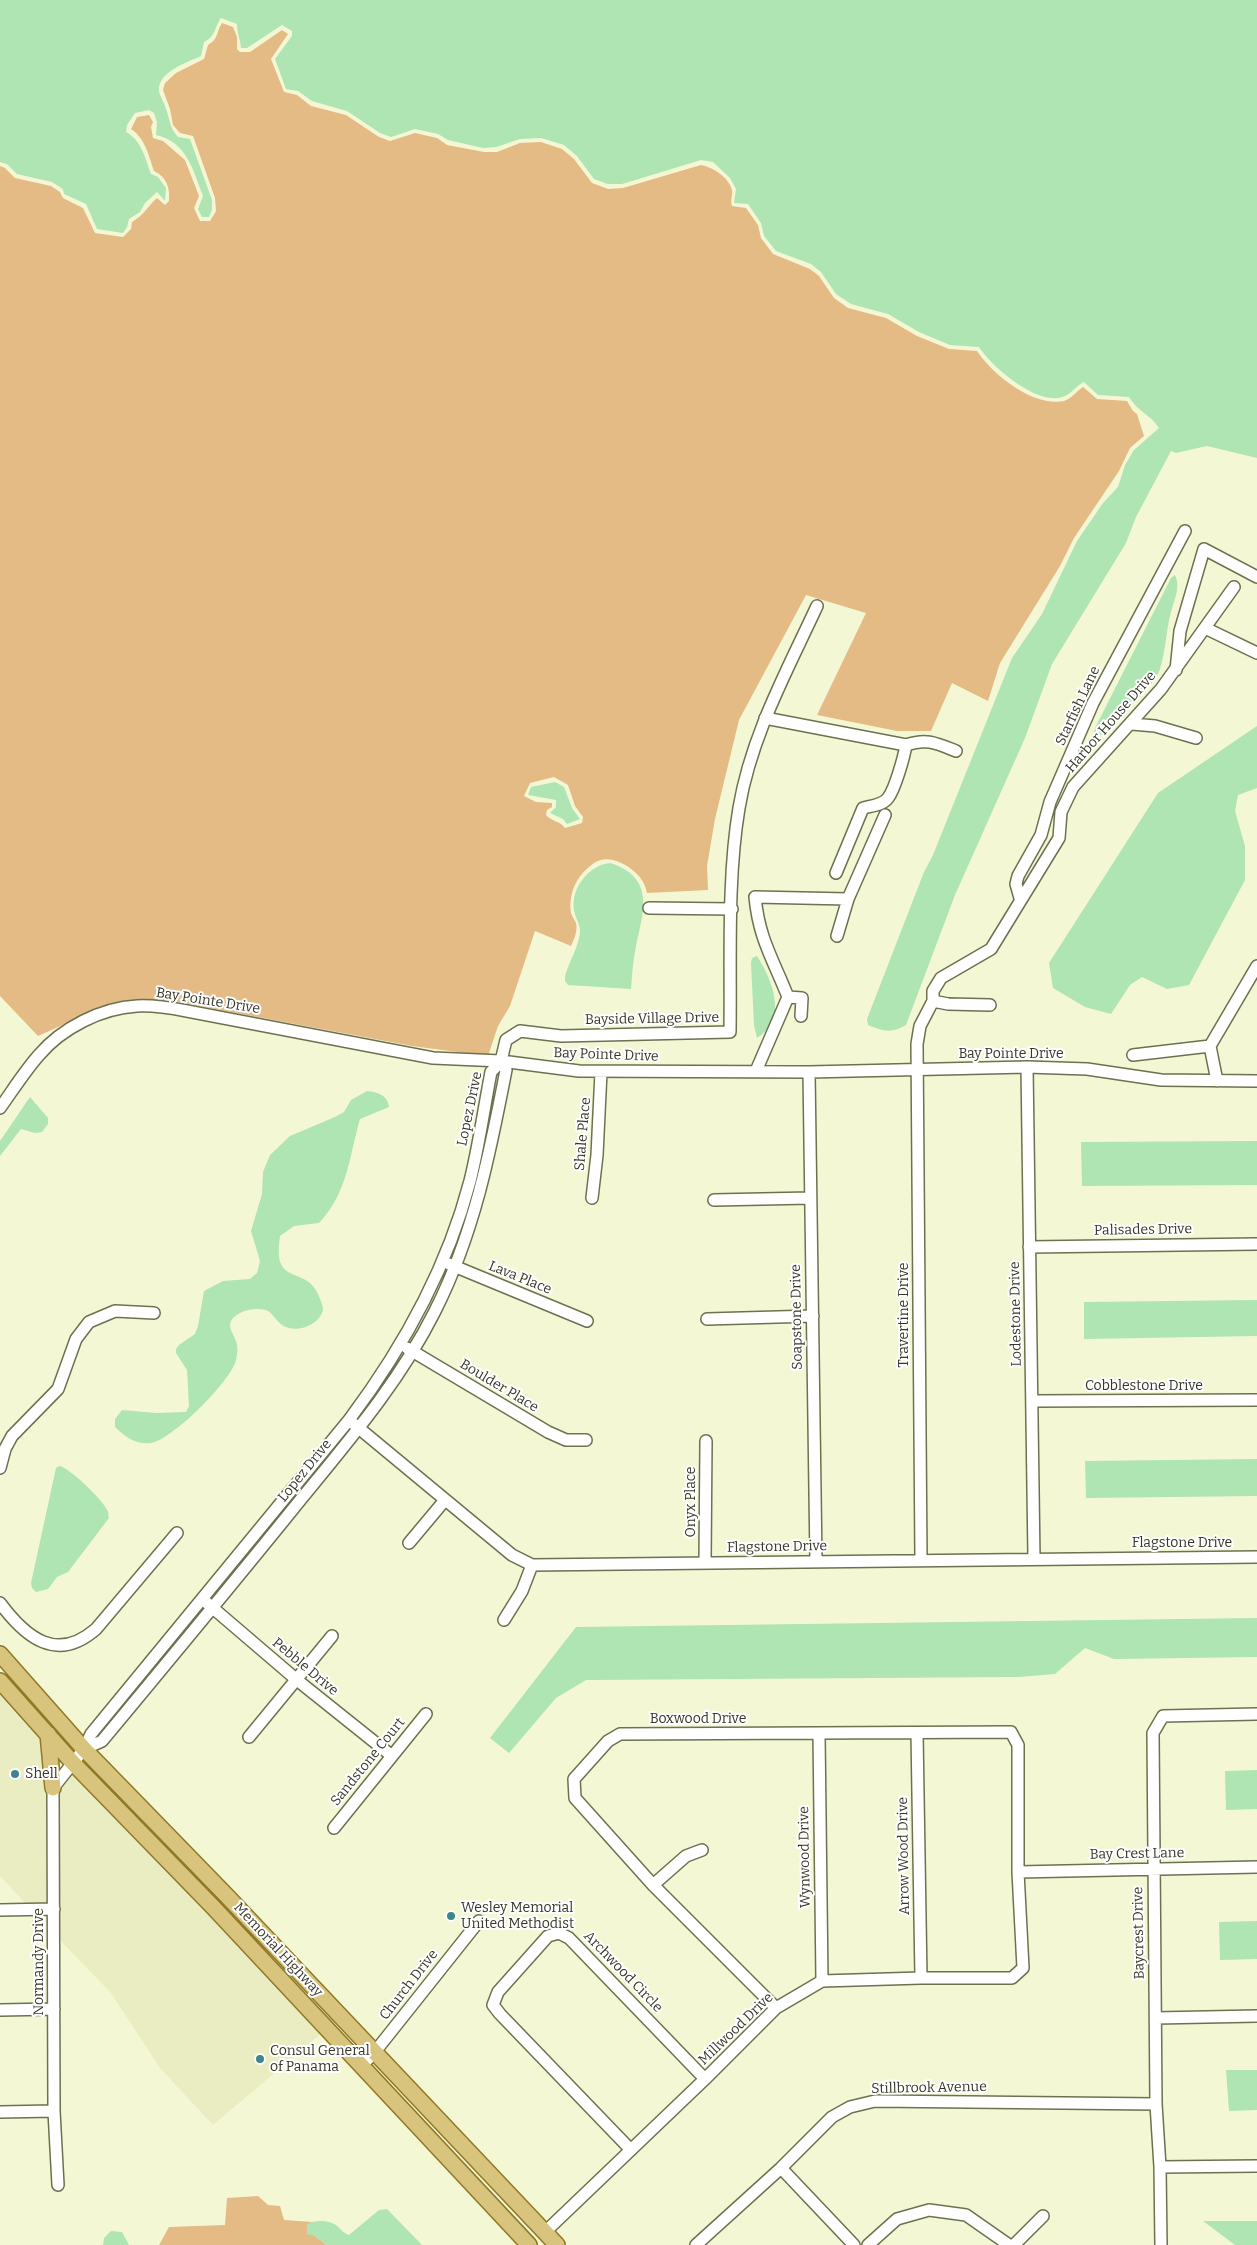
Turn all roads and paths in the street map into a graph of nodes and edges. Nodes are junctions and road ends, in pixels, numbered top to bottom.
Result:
1 (1185, 531) dead end
2 (1257, 577) edge
3 (1234, 587) dead end
4 (817, 606) dead end
5 (1205, 628) junction
6 (1257, 653) edge
7 (1176, 670) junction
8 (765, 718) junction
9 (1132, 724) junction
10 (1196, 738) dead end
11 (906, 745) junction
12 (956, 751) dead end
13 (885, 815) dead end
14 (836, 873) dead end
15 (1020, 898) junction
16 (848, 899) junction
17 (649, 908) dead end
18 (732, 909) junction
19 (837, 936) dead end
20 (1257, 966) edge
21 (788, 996) junction
22 (933, 1001) junction
23 (990, 1004) dead end
24 (802, 1016) dead end
25 (1210, 1046) junction
26 (1133, 1055) dead end
27 (501, 1061) junction
28 (1027, 1067) junction
29 (918, 1069) junction
30 (756, 1071) junction
31 (601, 1072) junction
32 (809, 1072) junction
33 (1216, 1081) junction
34 (1257, 1081) edge
35 (0, 1108) edge
36 (592, 1198) dead end
37 (810, 1198) junction
38 (714, 1200) dead end
39 (1257, 1244) edge
40 (1029, 1247) junction
41 (442, 1262) junction
42 (455, 1267) junction
43 (154, 1313) dead end
44 (813, 1316) junction
45 (707, 1319) dead end
46 (587, 1321) dead end
47 (401, 1345) junction
48 (413, 1352) junction
49 (1257, 1400) edge
50 (1032, 1401) junction
51 (349, 1420) junction
52 (359, 1429) junction
53 (586, 1440) dead end
54 (706, 1441) dead end
55 (0, 1468) edge
56 (445, 1500) junction
57 (177, 1533) dead end
58 (409, 1542) dead end
59 (1257, 1557) edge
60 (1034, 1559) junction
61 (921, 1560) junction
62 (816, 1562) junction
63 (706, 1563) junction
64 (532, 1565) junction
65 (201, 1599) junction
66 (0, 1603) edge
67 (212, 1608) junction
68 (4, 1616) edge
69 (504, 1620) dead end
70 (332, 1636) dead end
71 (0, 1654) edge
72 (297, 1680) junction
73 (0, 1682) edge
74 (426, 1714) dead end
75 (1257, 1714) edge
76 (917, 1733) junction
77 (48, 1734) junction
78 (819, 1734) junction
79 (249, 1737) dead end
80 (84, 1749) junction
81 (392, 1756) junction
82 (73, 1763) junction
83 (52, 1788) junction
84 (334, 1828) dead end
85 (702, 1850) dead end
86 (1257, 1866) edge
87 (1153, 1869) junction
88 (1018, 1872) junction
89 (654, 1885) junction
90 (54, 1909) junction
91 (0, 1910) edge
92 (479, 1921) dead end
93 (920, 1978) junction
94 (822, 1981) junction
95 (776, 2008) junction
96 (54, 2009) junction
97 (0, 2010) edge
98 (1257, 2016) edge
99 (1156, 2018) junction
100 (374, 2053) junction
101 (361, 2066) junction
102 (705, 2079) junction
103 (1156, 2104) junction
104 (54, 2111) junction
105 (0, 2112) edge
106 (631, 2150) junction
107 (1257, 2166) edge
108 (1160, 2167) junction
109 (781, 2168) junction
110 (58, 2185) dead end
111 (1043, 2216) dead end
112 (544, 2233) junction
113 (704, 2242) edge
114 (527, 2243) edge
115 (557, 2245) edge
116 (854, 2245) edge
117 (868, 2245) edge
118 (1009, 2245) edge
119 (1014, 2245) edge
120 (1161, 2245) edge

1 - 15 street, Starfish Lane
2 - 7 street, Harbor House Drive
3 - 5 street, Harbor House Drive
4 - 8 street, Bayside Village Drive
5 - 6 street
5 - 7 street, Harbor House Drive
7 - 9 street, Harbor House Drive
8 - 11 street
8 - 18 street, Bayside Village Drive
9 - 10 street
9 - 15 street, Harbor House Drive
11 - 12 street
11 - 14 street
13 - 16 street
15 - 22 street, Harbor House Drive
16 - 19 street
16 - 21 street
17 - 18 street
18 - 27 street, Bayside Village Drive
20 - 25 street
21 - 24 street
21 - 30 street
22 - 23 street
22 - 29 street, Harbor House Drive
25 - 26 street
25 - 33 street
27 - 31 street, Bay Pointe Drive
27 - 35 street, Bay Pointe Drive
27 - 41 street, Lopez Drive
27 - 42 street, Lopez Drive
28 - 29 street, Bay Pointe Drive
28 - 33 street, Bay Pointe Drive
28 - 40 street, Lodestone Drive
29 - 32 street, Bay Pointe Drive
29 - 61 street, Travertine Drive
30 - 31 street, Bay Pointe Drive
30 - 32 street, Bay Pointe Drive
31 - 36 street, Shale Place
32 - 37 street, Soapstone Drive
33 - 34 street, Bay Pointe Drive
37 - 38 street
37 - 44 street, Soapstone Drive
39 - 40 street, Palisades Drive
40 - 50 street, Lodestone Drive
41 - 42 street, Lava Place
41 - 47 street, Lopez Drive
42 - 46 street, Lava Place
42 - 48 street, Lopez Drive
43 - 55 street
44 - 45 street
44 - 62 street, Soapstone Drive
47 - 48 street, Boulder Place
47 - 51 street, Lopez Drive
48 - 52 street, Lopez Drive
48 - 53 street, Boulder Place
49 - 50 street, Cobblestone Drive
50 - 60 street, Lodestone Drive
51 - 52 street, Flagstone Drive
51 - 65 street, Lopez Drive
52 - 56 street, Flagstone Drive
52 - 67 street, Lopez Drive
54 - 63 street, Onyx Place
56 - 58 street
56 - 64 street, Flagstone Drive
57 - 68 street
59 - 60 street, Flagstone Drive
60 - 61 street, Flagstone Drive
61 - 62 street, Flagstone Drive
62 - 63 street, Flagstone Drive
63 - 64 street, Flagstone Drive
64 - 69 street
65 - 67 street, Pebble Drive
65 - 80 street, Lopez Drive
66 - 68 street
67 - 72 street, Pebble Drive
67 - 80 street, Lopez Drive
70 - 72 street
71 - 80 main road, Memorial Highway
72 - 79 street
72 - 81 street, Pebble Drive
73 - 77 main road, Memorial Highway
74 - 81 street, Sandstone Court
75 - 87 street, Baycrest Drive
76 - 78 street, Boxwood Drive
76 - 88 street, Boxwood Drive
76 - 93 street, Arrow Wood Drive
77 - 82 main road, Memorial Highway
77 - 83 main road
78 - 89 street, Boxwood Drive
78 - 94 street, Wynwood Drive
80 - 82 street
80 - 100 main road, Memorial Highway
81 - 84 street, Sandstone Court
82 - 83 street
82 - 101 main road, Memorial Highway
83 - 90 street, Normandy Drive
85 - 89 street
86 - 87 street, Bay Crest Lane
87 - 88 street, Bay Crest Lane
87 - 99 street, Baycrest Drive
88 - 93 street, Millwood Drive
89 - 95 street, Boxwood Drive
90 - 91 street
90 - 96 street, Normandy Drive
92 - 100 street, Church Drive
93 - 94 street, Millwood Drive
94 - 95 street, Millwood Drive
95 - 102 street, Millwood Drive
96 - 97 street
96 - 104 street, Normandy Drive
98 - 99 street
99 - 103 street, Baycrest Drive
100 - 101 street, Church Drive
100 - 112 main road, Memorial Highway
101 - 114 main road, Memorial Highway
102 - 106 street, Millwood Drive
102 - 106 street, Archwood Circle
103 - 108 street, Baycrest Drive
103 - 109 street, Stillbrook Avenue
104 - 105 street
104 - 110 street, Normandy Drive
106 - 112 street, Millwood Drive
107 - 108 street
108 - 120 street, Baycrest Drive
109 - 113 street, Stillbrook Avenue
109 - 116 street
111 - 119 street
112 - 114 main road
112 - 115 main road, Memorial Highway
117 - 118 street

